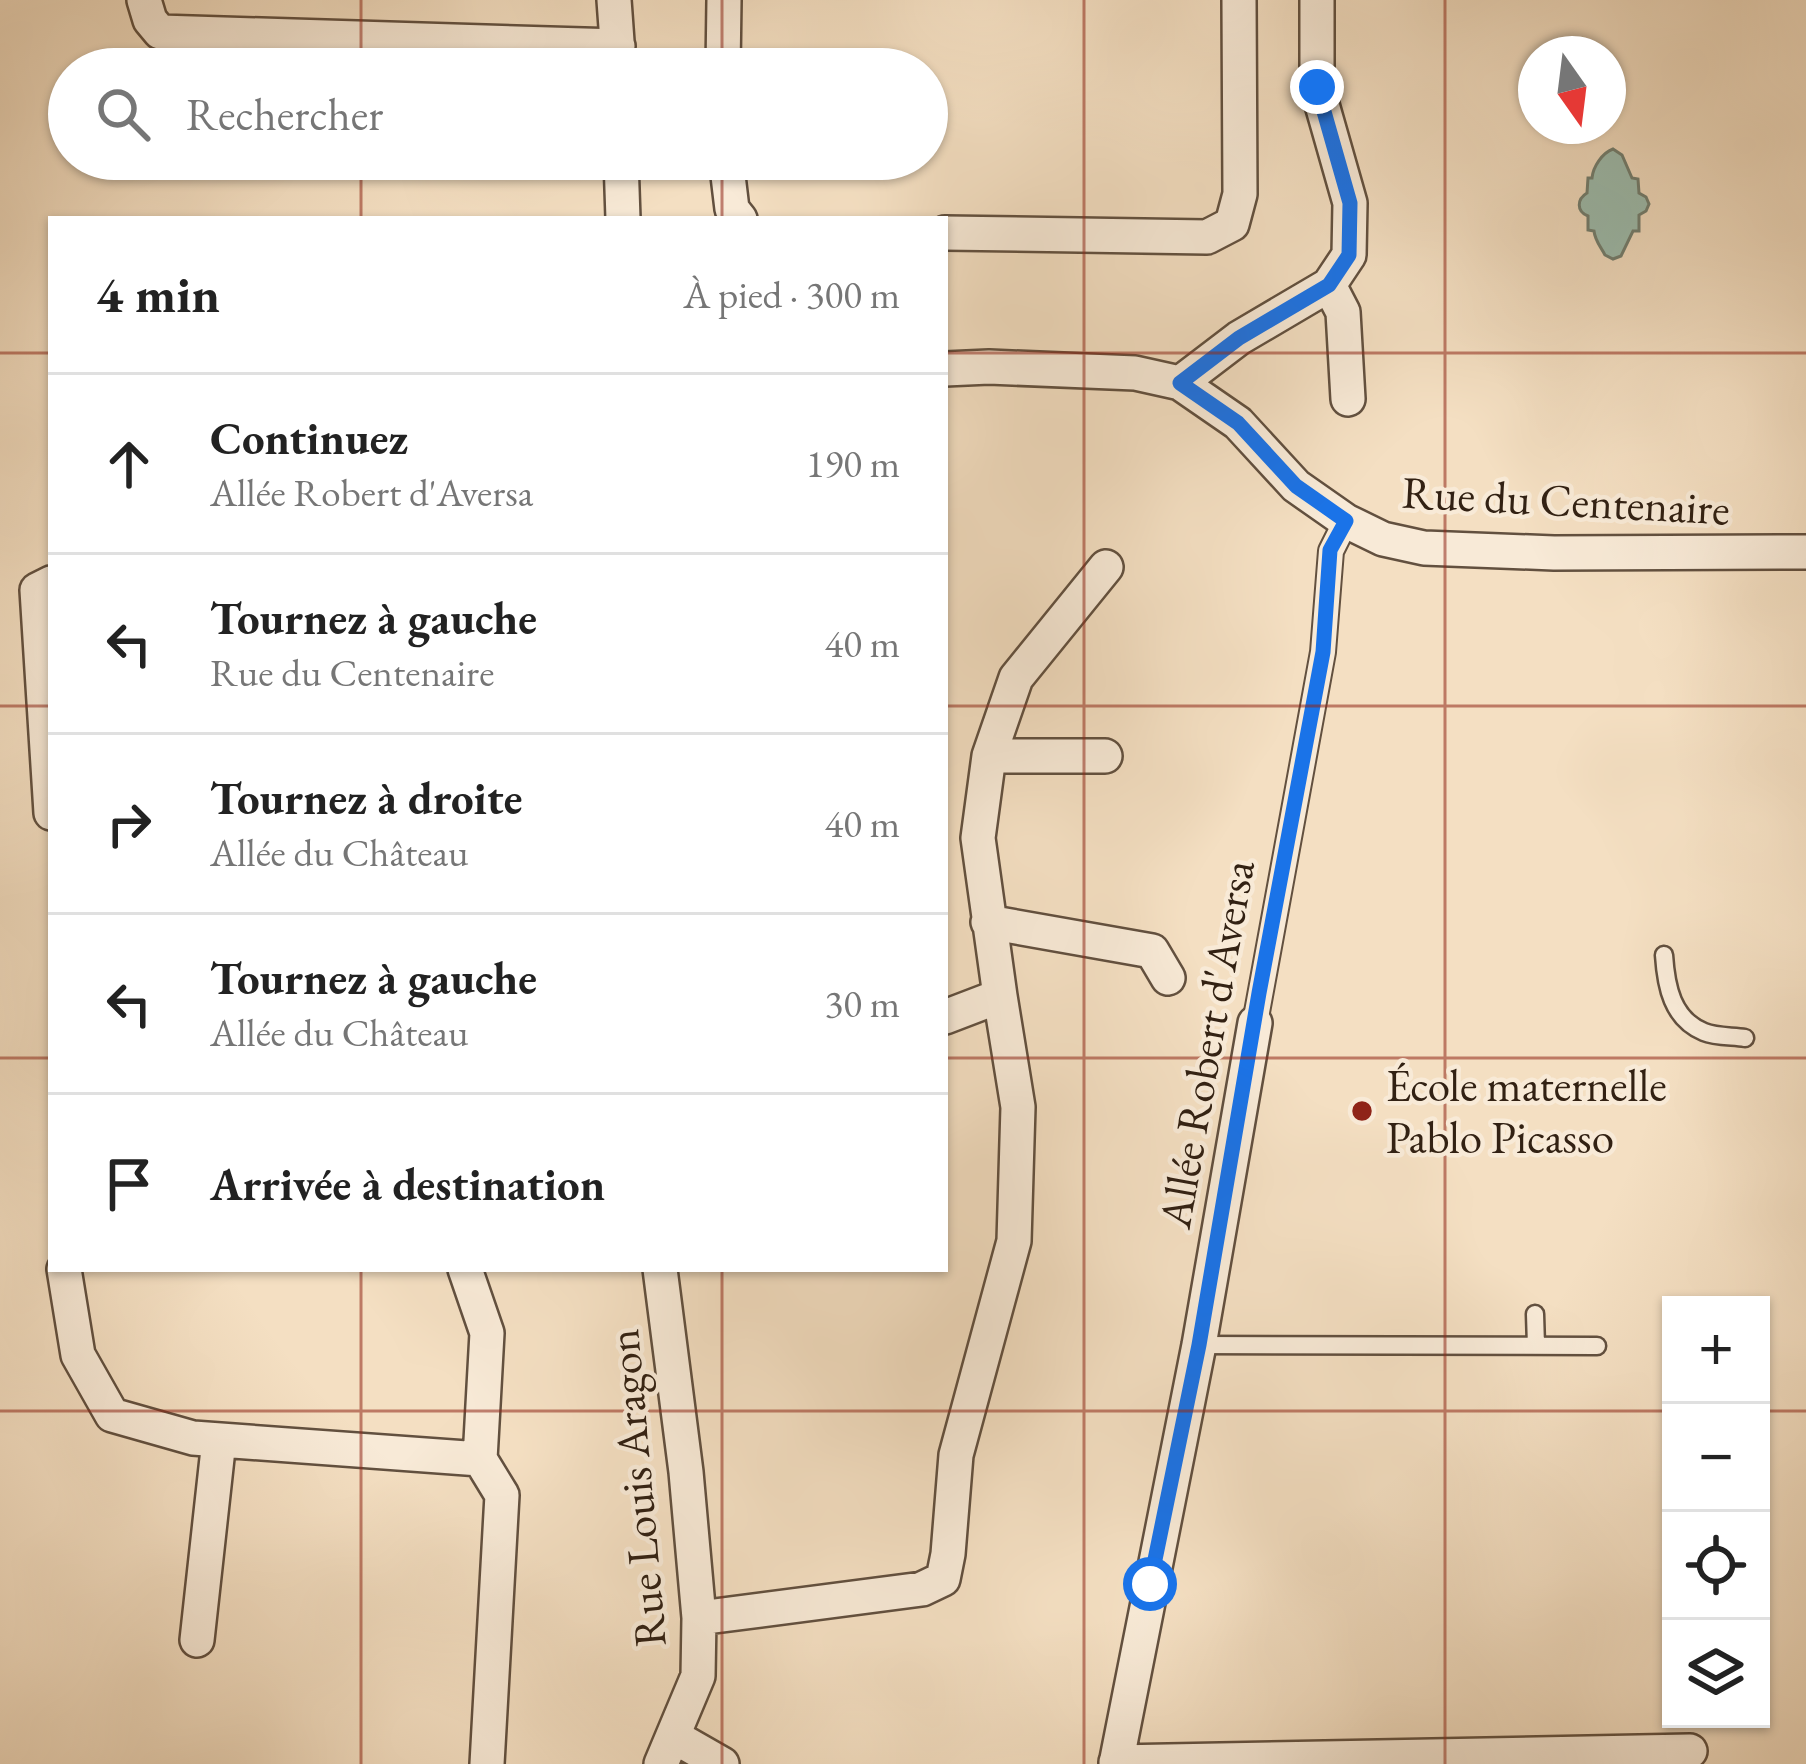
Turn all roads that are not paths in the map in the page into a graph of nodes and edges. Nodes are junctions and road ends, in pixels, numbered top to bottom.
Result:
1 (144, 0) edge
2 (614, 0) edge
3 (724, 0) edge
4 (1239, 0) edge
5 (1317, 0) edge
6 (453, 48) edge
7 (617, 48) edge
8 (723, 48) edge
9 (622, 180) edge
10 (729, 180) edge
11 (623, 216) edge
12 (738, 216) edge
13 (948, 233) edge
14 (1329, 285) junction
15 (948, 369) edge
16 (1180, 383) junction
17 (1348, 399) dead end
18 (1346, 521) junction
19 (1806, 552) edge
20 (1106, 567) dead end
21 (48, 584) edge
22 (989, 756) junction
23 (1105, 756) dead end
24 (48, 765) edge
25 (988, 922) junction
26 (1664, 955) dead end
27 (1168, 977) dead end
28 (1000, 996) junction
29 (948, 1016) edge
30 (1255, 1024) joint
31 (1745, 1037) dead end
32 (64, 1272) edge
33 (466, 1272) edge
34 (660, 1272) edge
35 (1535, 1314) dead end
36 (1199, 1345) junction
37 (1536, 1346) junction
38 (1597, 1346) dead end
39 (219, 1440) junction
40 (480, 1459) junction
41 (699, 1618) junction
42 (197, 1640) dead end
43 (1690, 1745) edge
44 (667, 1750) edge
45 (1116, 1763) edge
46 (487, 1764) edge
47 (722, 1764) edge

1 - 6 street
2 - 7 street
3 - 8 street
4 - 13 street
5 - 14 street
9 - 11 street
10 - 12 street
14 - 16 street
14 - 17 street
15 - 16 street, Rue du Centenaire
16 - 18 street, Rue du Centenaire
18 - 19 street, Rue du Centenaire
18 - 30 street, Allée Robert d'Aversa
20 - 22 street
21 - 24 street
22 - 23 street
22 - 25 street
25 - 27 street
25 - 28 street
26 - 31 lane
28 - 29 street
28 - 41 street
30 - 36 street, Allée Robert d'Aversa
32 - 39 street
33 - 40 street
34 - 41 street, Rue Louis Aragon
35 - 37 lane
36 - 37 lane
36 - 45 street, Allée Robert d'Aversa
37 - 38 lane
39 - 40 street
39 - 42 street
40 - 46 street
41 - 44 street, Rue Louis Aragon
43 - 45 street
44 - 47 street

